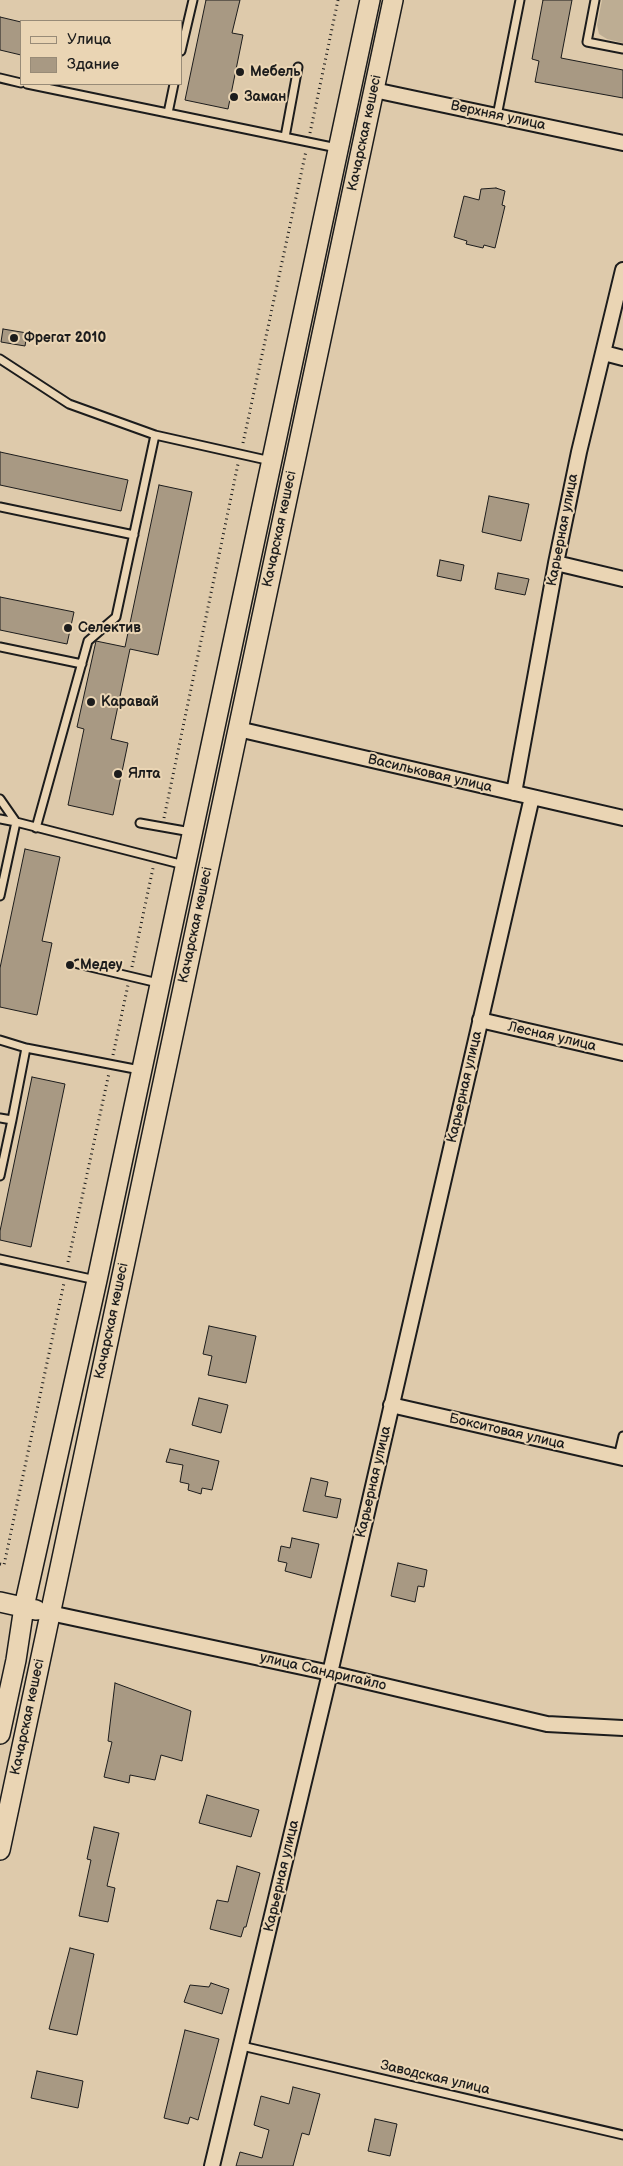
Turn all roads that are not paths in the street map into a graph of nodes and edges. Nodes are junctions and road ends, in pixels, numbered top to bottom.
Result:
1 (193, 0) edge
2 (370, 0) edge
3 (393, 0) edge
4 (520, 0) edge
5 (595, 0) edge
6 (182, 47) edge
7 (623, 49) edge
8 (298, 67) dead end
9 (0, 78) edge
10 (20, 83) edge
11 (32, 85) edge
12 (174, 85) edge
13 (374, 90) junction
14 (168, 113) junction
15 (497, 116) junction
16 (285, 137) junction
17 (623, 143) edge
18 (338, 148) junction
19 (315, 259) junction
20 (336, 264) junction
21 (623, 270) edge
22 (604, 353) junction
23 (623, 358) edge
24 (0, 359) edge
25 (155, 435) junction
26 (271, 461) junction
27 (0, 507) edge
28 (134, 535) junction
29 (556, 563) junction
30 (623, 579) edge
31 (0, 647) edge
32 (82, 664) junction
33 (238, 730) junction
34 (514, 793) junction
35 (532, 797) junction
36 (0, 799) edge
37 (623, 818) edge
38 (0, 819) edge
39 (16, 822) junction
40 (140, 823) dead end
41 (36, 828) junction
42 (191, 832) junction
43 (184, 865) junction
44 (0, 896) edge
45 (78, 964) dead end
46 (160, 977) junction
47 (185, 977) junction
48 (480, 1020) junction
49 (0, 1040) edge
50 (26, 1048) junction
51 (623, 1053) edge
52 (140, 1070) junction
53 (0, 1118) edge
54 (12, 1120) junction
55 (0, 1176) edge
56 (0, 1259) edge
57 (97, 1280) junction
58 (392, 1406) junction
59 (63, 1428) junction
60 (88, 1433) junction
61 (623, 1436) edge
62 (620, 1458) edge
63 (0, 1602) edge
64 (24, 1607) junction
65 (50, 1613) junction
66 (330, 1673) junction
67 (623, 1728) edge
68 (0, 1734) edge
69 (0, 1850) edge
70 (242, 2046) junction
71 (623, 2135) edge
72 (212, 2166) edge

1 - 6 lane
2 - 18 main road, Качарская көшесі
3 - 13 main road, Качарская көшесі
4 - 15 lane
5 - 7 lane
8 - 16 lane
9 - 10 lane
11 - 14 lane
12 - 14 lane
13 - 15 street, Верхняя улица
13 - 20 main road, Качарская көшесі
14 - 16 lane
15 - 17 street, Верхняя улица
16 - 18 lane
18 - 19 main road, Качарская көшесі
19 - 20 street
19 - 26 main road, Качарская көшесі
20 - 33 main road, Качарская көшесі
21 - 22 street, Карьерная улица
22 - 23 street
22 - 29 street, Карьерная улица
24 - 25 lane
25 - 26 lane
25 - 28 lane
26 - 42 main road, Качарская көшесі
27 - 28 lane
28 - 32 lane
29 - 30 street
29 - 34 street, Карьерная улица
31 - 32 lane
32 - 41 lane
33 - 34 street, Васильковая улица
33 - 47 main road, Качарская көшесі
34 - 35 street, Васильковая улица
35 - 37 street, Васильковая улица
35 - 48 street, Карьерная улица
36 - 39 lane
38 - 39 lane
39 - 41 lane
39 - 44 lane
40 - 42 lane
41 - 43 lane
42 - 43 main road, Качарская көшесі
43 - 46 main road, Качарская көшесі
45 - 46 lane
46 - 47 street
46 - 52 main road, Качарская көшесі
47 - 60 main road, Качарская көшесі
48 - 51 street, Лесная улица
48 - 58 street, Карьерная улица
49 - 50 lane
50 - 52 lane
50 - 54 lane
52 - 57 main road, Качарская көшесі
53 - 54 lane
54 - 55 lane
56 - 57 lane
57 - 59 main road, Качарская көшесі
58 - 62 street, Бокситовая улица
58 - 66 street, Карьерная улица
59 - 60 street
59 - 64 main road, Качарская көшесі
60 - 65 main road, Качарская көшесі
61 - 62 lane
63 - 64 main road, улица Сандригайло
64 - 65 main road, улица Сандригайло
64 - 68 main road, Качарская көшесі
65 - 66 street, улица Сандригайло
65 - 69 main road, Качарская көшесі
66 - 67 street, улица Сандригайло
66 - 70 street, Карьерная улица
70 - 71 lane, Заводская улица
70 - 72 street, Карьерная улица

